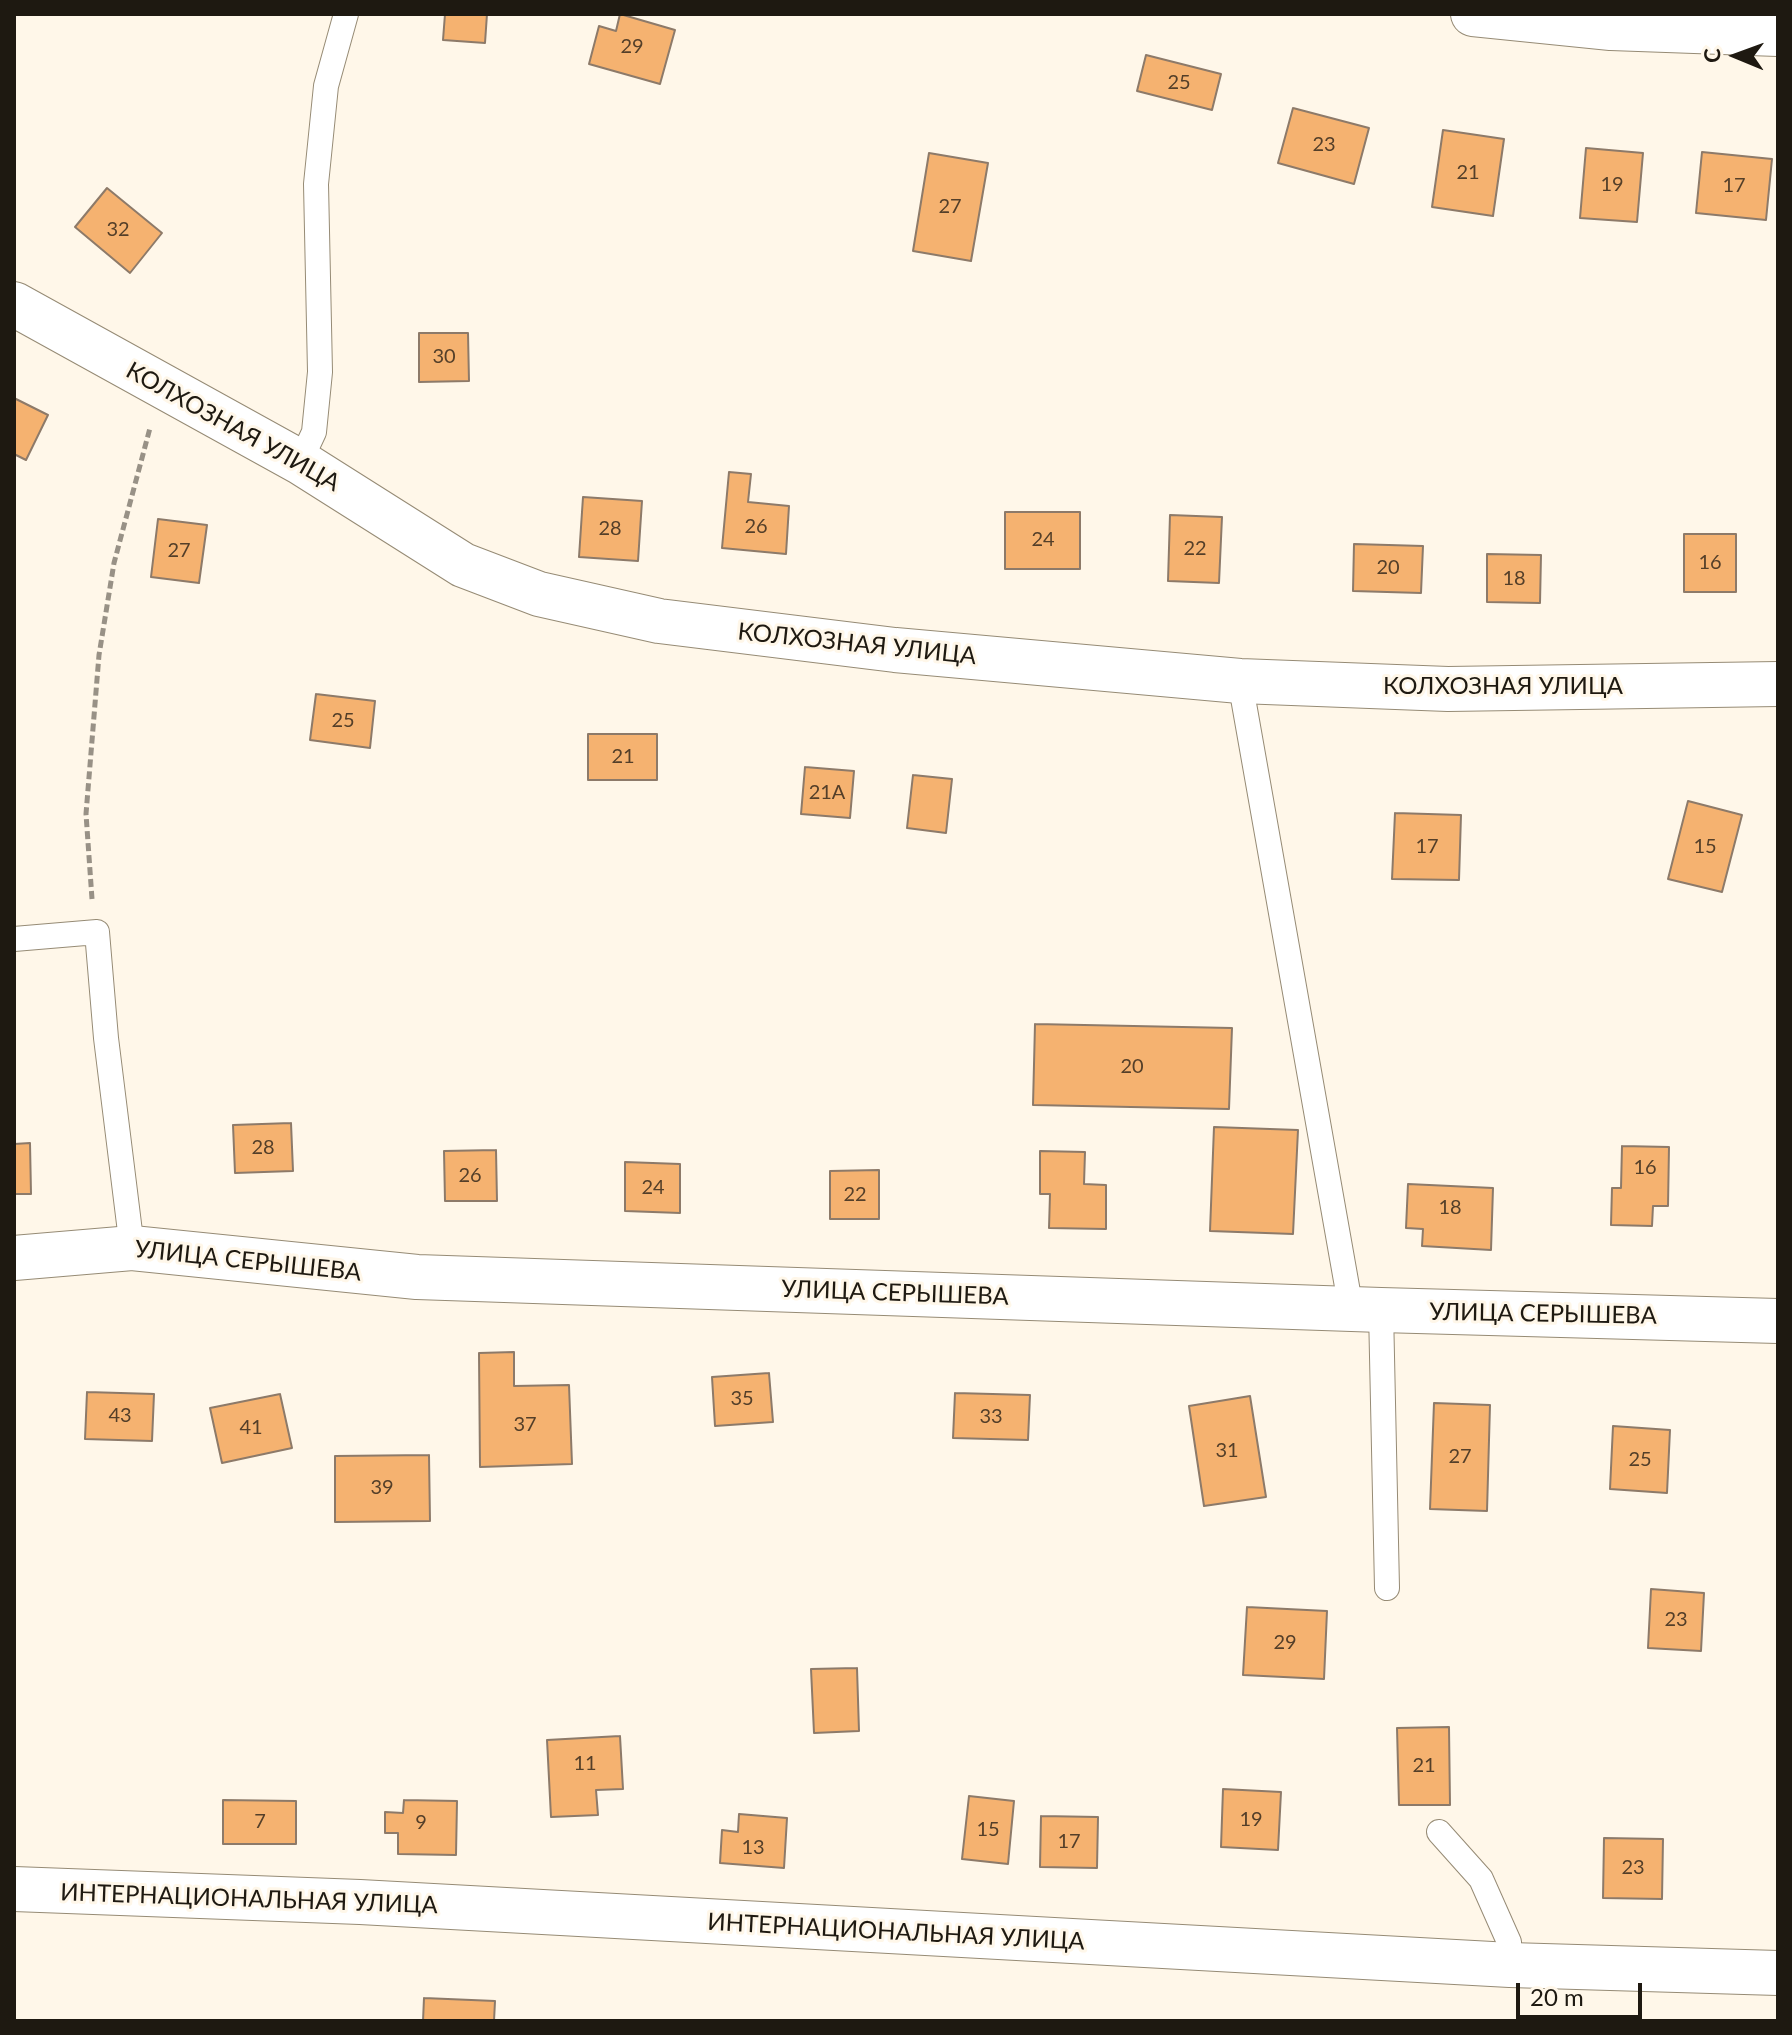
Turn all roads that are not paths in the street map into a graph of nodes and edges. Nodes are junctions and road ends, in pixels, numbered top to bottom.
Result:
1 (346, 14) edge
2 (1473, 14) edge
3 (1778, 34) edge
4 (14, 304) edge
5 (300, 462) junction
6 (1240, 681) junction
7 (1778, 684) edge
8 (14, 939) edge
9 (132, 1248) junction
10 (14, 1258) edge
11 (1366, 1309) junction
12 (1778, 1321) edge
13 (1387, 1588) dead end
14 (1439, 1832) dead end
15 (14, 1889) edge
16 (1510, 1965) junction
17 (1778, 1973) edge

1 - 5 lane
2 - 3 street
4 - 5 street, КОЛХОЗНАЯ УЛИЦА
5 - 6 street, КОЛХОЗНАЯ УЛИЦА
6 - 7 street, КОЛХОЗНАЯ УЛИЦА
6 - 11 lane
8 - 9 lane
9 - 10 street, УЛИЦА СЕРЫШЕВА
9 - 11 street, УЛИЦА СЕРЫШЕВА
11 - 12 street, УЛИЦА СЕРЫШЕВА
11 - 13 lane
14 - 16 lane
15 - 16 street, ИНТЕРНАЦИОНАЛЬНАЯ УЛИЦА
16 - 17 street, ИНТЕРНАЦИОНАЛЬНАЯ УЛИЦА

